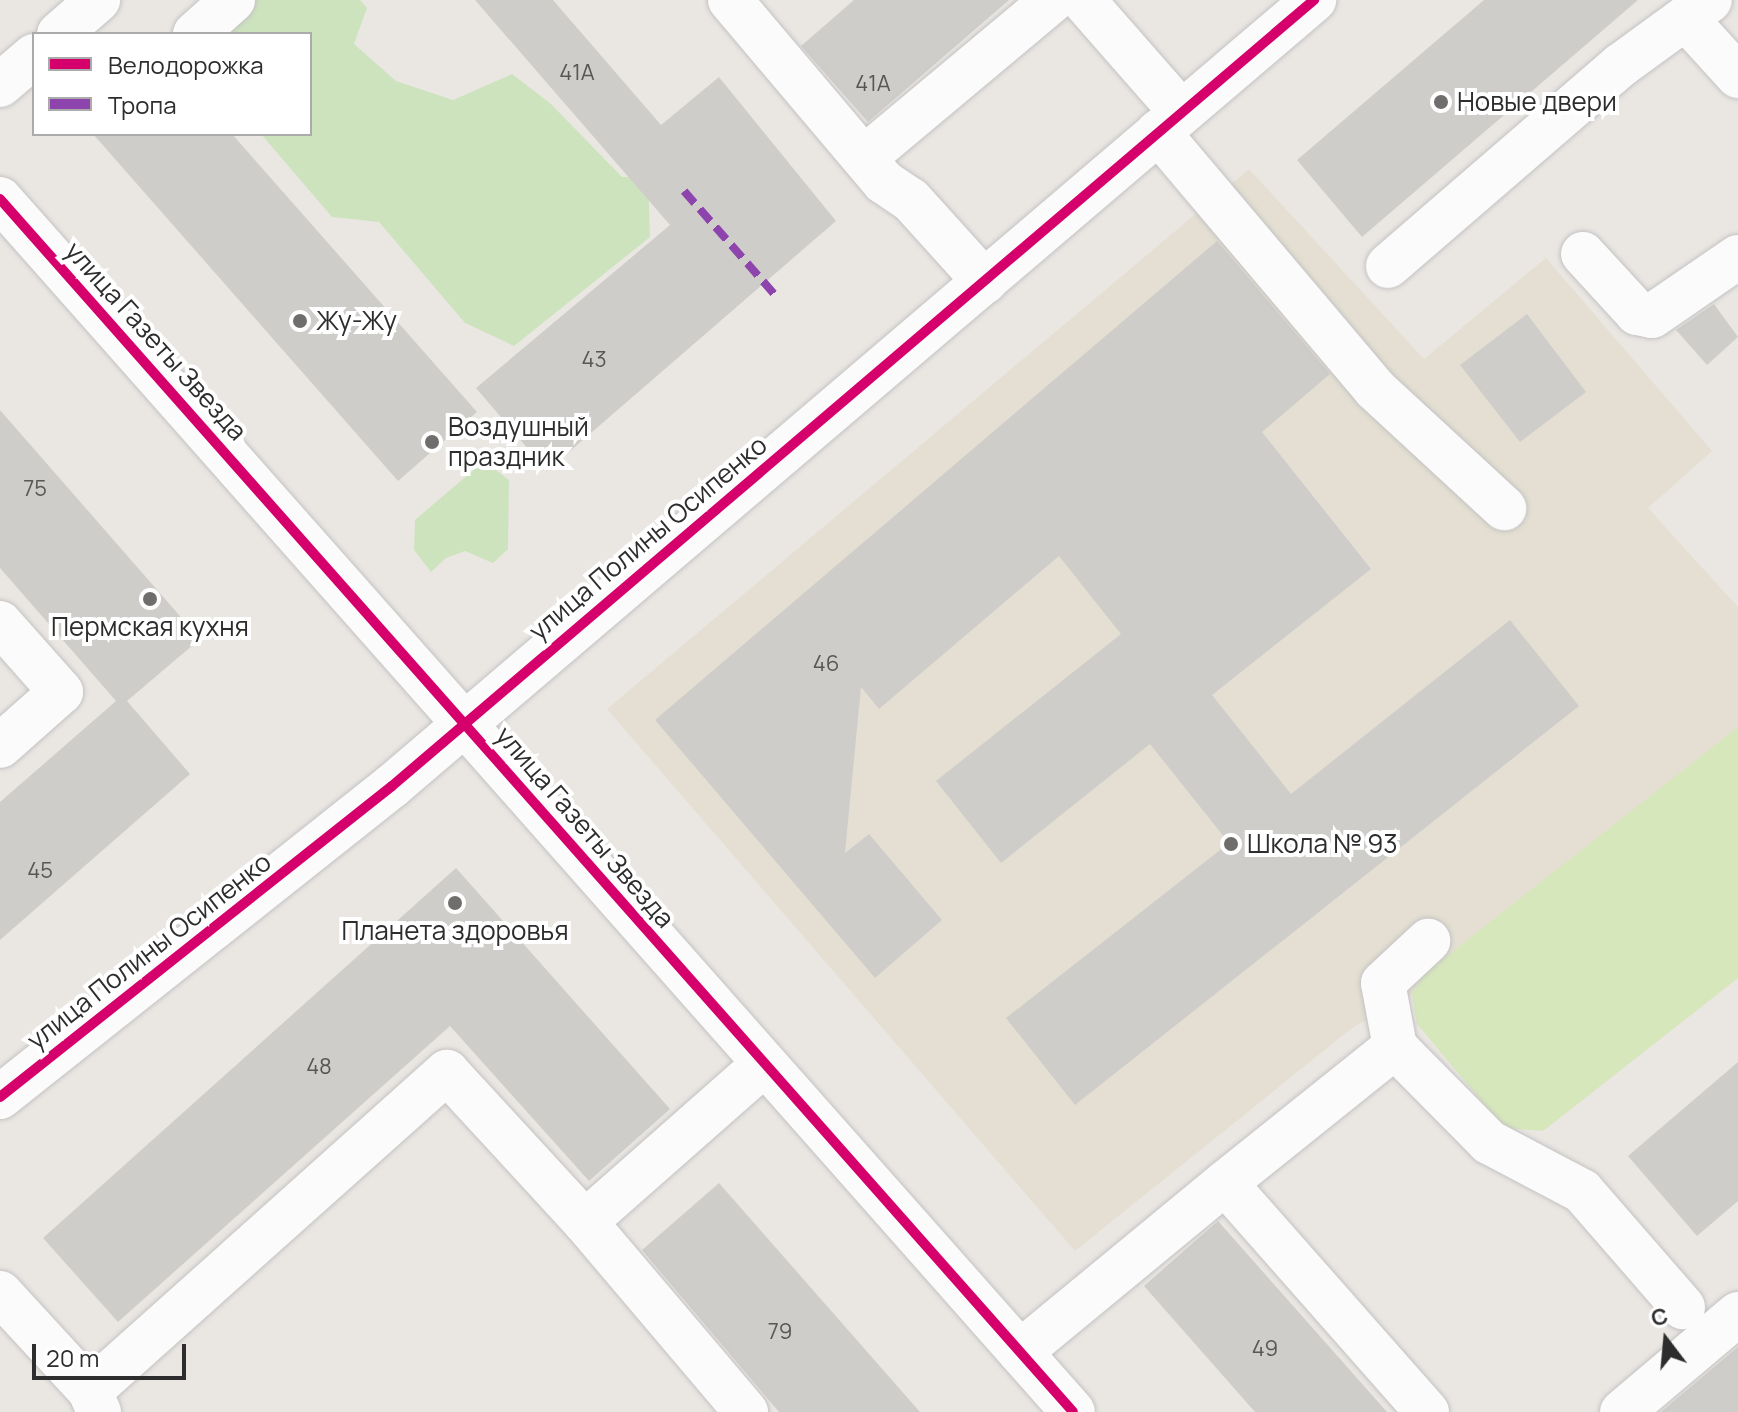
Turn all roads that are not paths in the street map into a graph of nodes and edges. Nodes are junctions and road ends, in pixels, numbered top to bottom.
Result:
1 (98, 0) edge
2 (233, 0) edge
3 (730, 0) edge
4 (1053, 0) edge
5 (1083, 0) edge
6 (1314, 0) edge
7 (1698, 10) edge
8 (61, 32) edge
9 (197, 32) edge
10 (32, 58) edge
11 (1738, 76) edge
12 (0, 85) edge
13 (1169, 122) junction
14 (864, 158) junction
15 (0, 199) edge
16 (1583, 254) dead end
17 (1738, 257) edge
18 (1388, 266) dead end
19 (985, 282) junction
20 (1504, 508) dead end
21 (0, 623) edge
22 (464, 722) junction
23 (0, 746) edge
24 (1428, 941) dead end
25 (1395, 1047) junction
26 (764, 1064) junction
27 (0, 1097) edge
28 (1225, 1183) junction
29 (585, 1222) junction
30 (0, 1293) edge
31 (1683, 1307) dead end
32 (1738, 1314) edge
33 (1020, 1352) junction
34 (94, 1402) edge
35 (746, 1412) edge
36 (1073, 1412) edge
37 (1427, 1412) edge
38 (1622, 1412) edge

1 - 8 street
2 - 9 street
3 - 14 street
4 - 14 street
5 - 13 street
6 - 13 street, улица Полины Осипенко
7 - 11 street
7 - 18 street
10 - 12 street
13 - 19 street, улица Полины Осипенко
13 - 20 street
14 - 19 street
15 - 22 street, улица Газеты Звезда
16 - 17 street
19 - 22 street, улица Полины Осипенко
21 - 23 street
22 - 26 street, улица Газеты Звезда
22 - 27 street, улица Полины Осипенко
24 - 25 street
25 - 28 street
25 - 31 street
26 - 29 street
26 - 33 street, улица Газеты Звезда
28 - 33 street
28 - 37 street
29 - 34 street
29 - 35 street
30 - 34 street
32 - 38 street
33 - 36 street, улица Газеты Звезда

